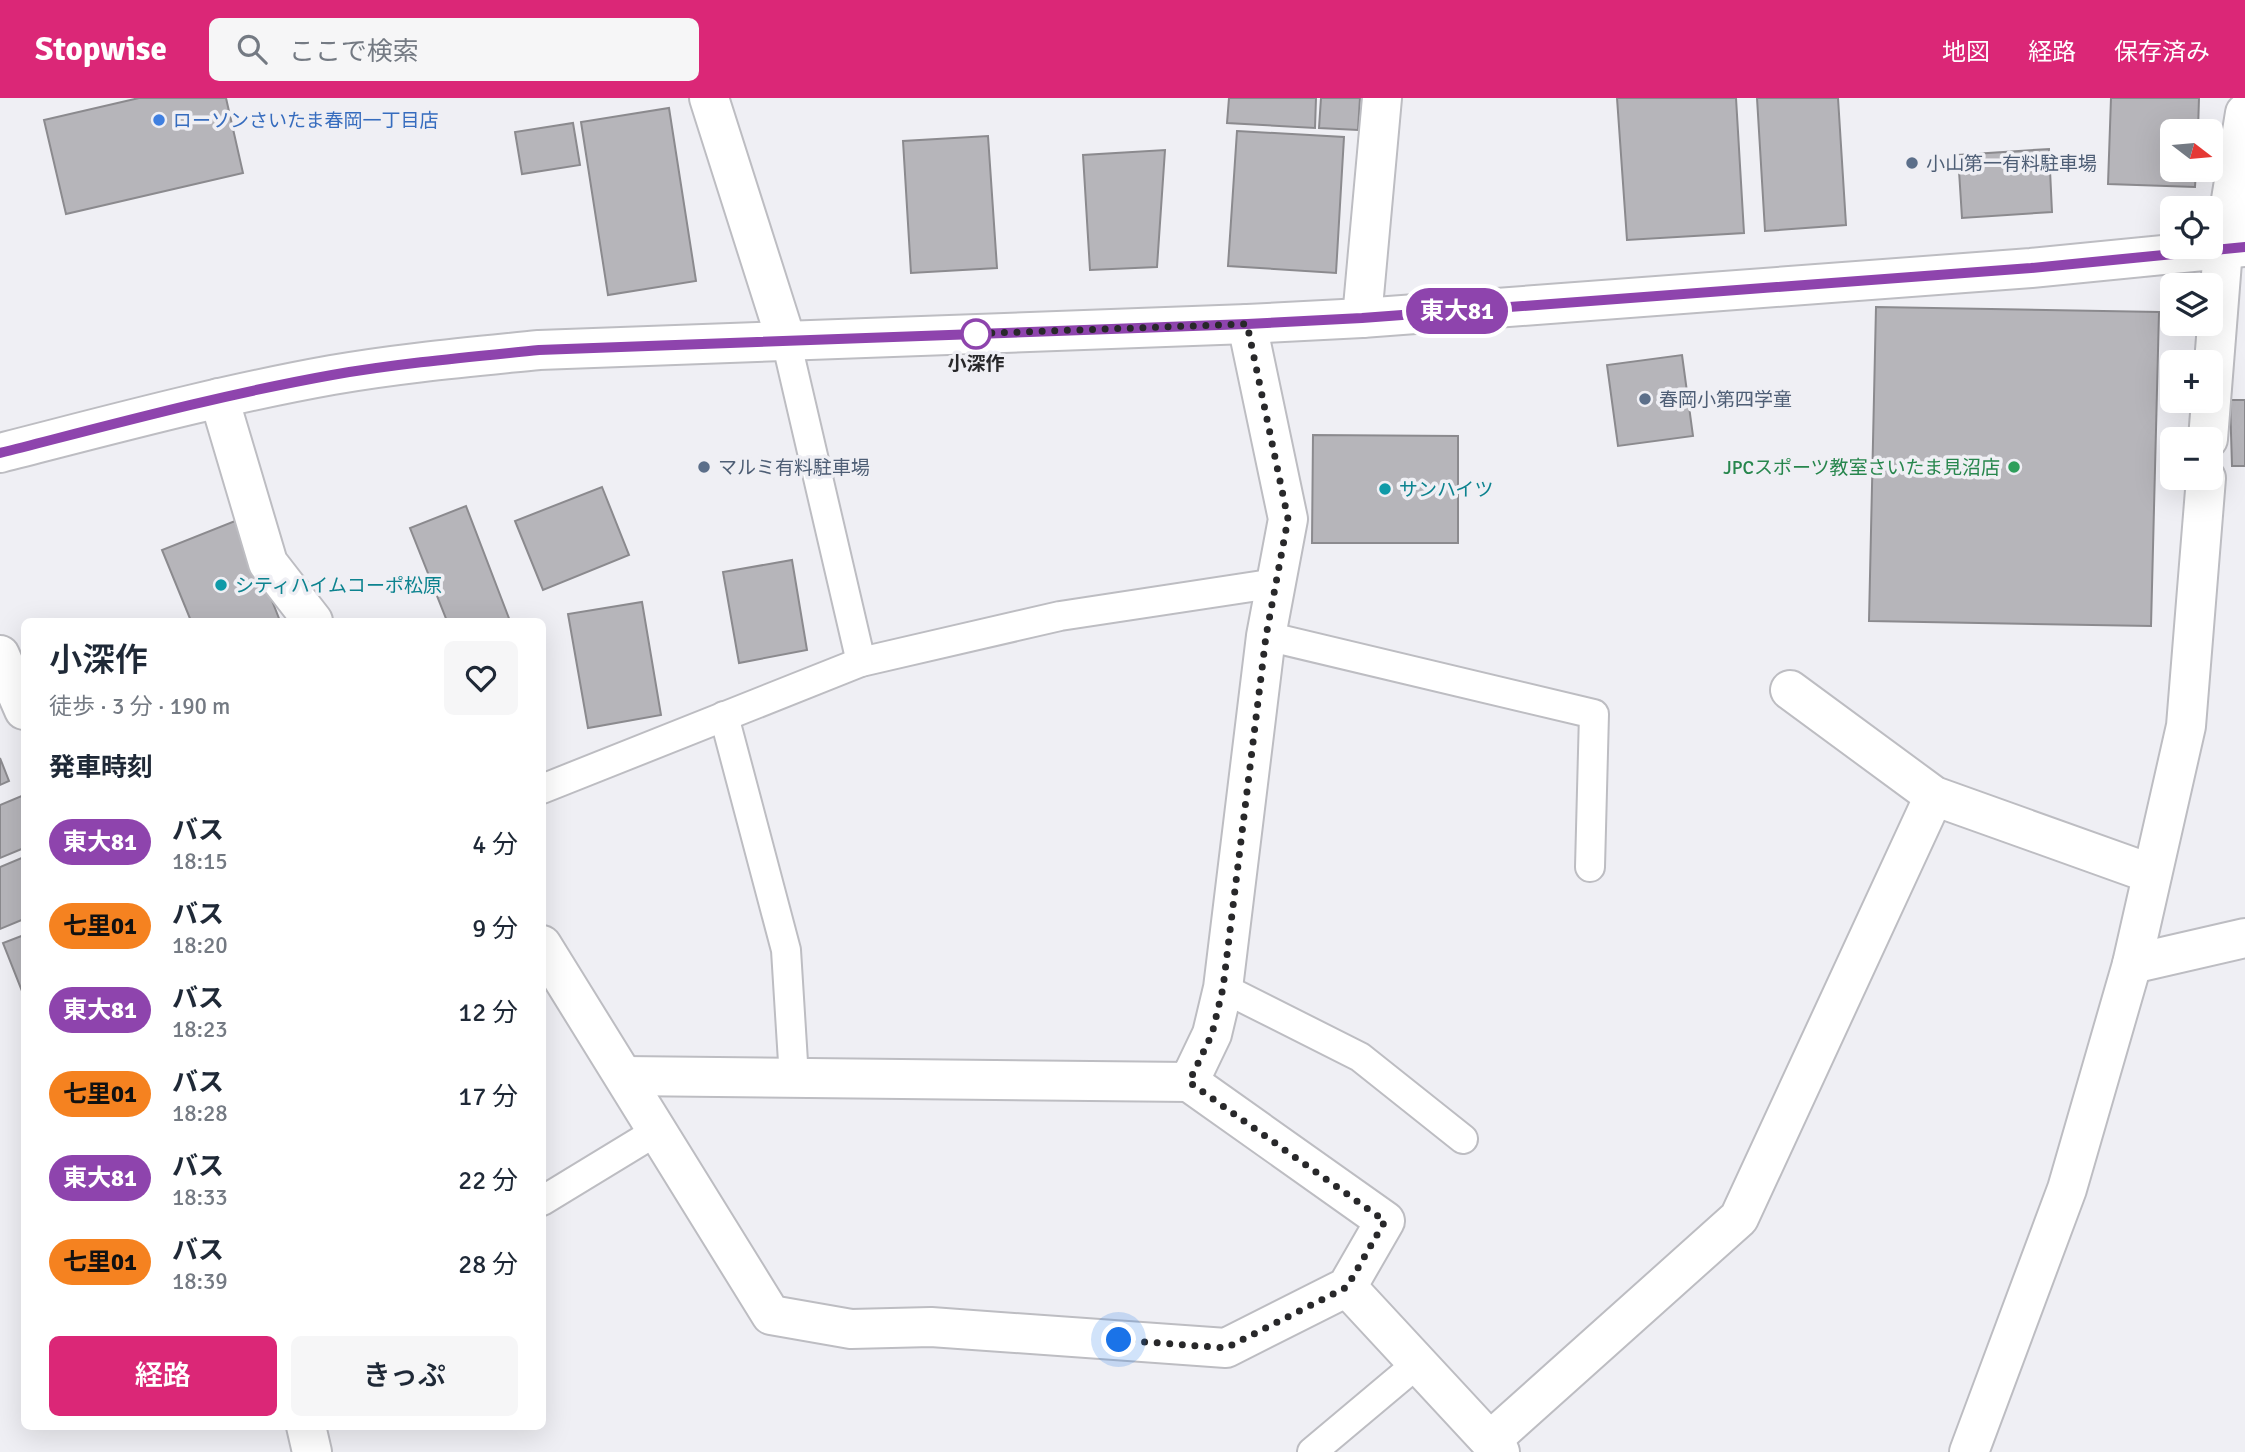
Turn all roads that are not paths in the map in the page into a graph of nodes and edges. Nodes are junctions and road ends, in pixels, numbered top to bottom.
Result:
1 (709, 98) edge
2 (1382, 98) edge
3 (2245, 113) edge
4 (2234, 248) edge
5 (1362, 318) junction
6 (1247, 324) junction
7 (786, 340) junction
8 (219, 398) junction
9 (2210, 427) edge
10 (0, 453) edge
11 (2205, 490) edge
12 (1277, 583) junction
13 (311, 618) edge
14 (1266, 636) junction
15 (0, 654) edge
16 (861, 662) junction
17 (1790, 690) dead end
18 (21, 703) edge
19 (724, 716) junction
20 (546, 787) edge
21 (1934, 796) junction
22 (1590, 867) dead end
23 (2152, 874) junction
24 (2245, 938) edge
25 (546, 950) edge
26 (2132, 964) junction
27 (1223, 988) junction
28 (624, 1076) junction
29 (794, 1078) junction
30 (1189, 1082) junction
31 (657, 1131) junction
32 (1463, 1139) dead end
33 (546, 1199) edge
34 (1347, 1287) junction
35 (1418, 1363) junction
36 (307, 1430) edge
37 (1495, 1447) edge
38 (312, 1452) edge
39 (1312, 1452) edge
40 (1969, 1452) edge

1 - 7 street
2 - 5 street
3 - 4 street
4 - 5 street
4 - 9 street
5 - 6 street
6 - 7 street
6 - 12 street
7 - 8 street
7 - 16 lane
8 - 10 street
8 - 13 street
11 - 23 street
12 - 14 street
12 - 16 lane
14 - 22 lane
14 - 27 street
15 - 18 street
16 - 19 lane
17 - 21 street
19 - 20 lane
19 - 29 lane
21 - 23 street
21 - 37 street
23 - 26 street
24 - 26 street
25 - 28 street
26 - 40 street
27 - 30 street
27 - 32 lane
28 - 29 street
28 - 31 street
29 - 30 street
30 - 34 street
31 - 33 lane
31 - 34 street
34 - 35 street
35 - 37 street
35 - 39 lane
36 - 38 street

